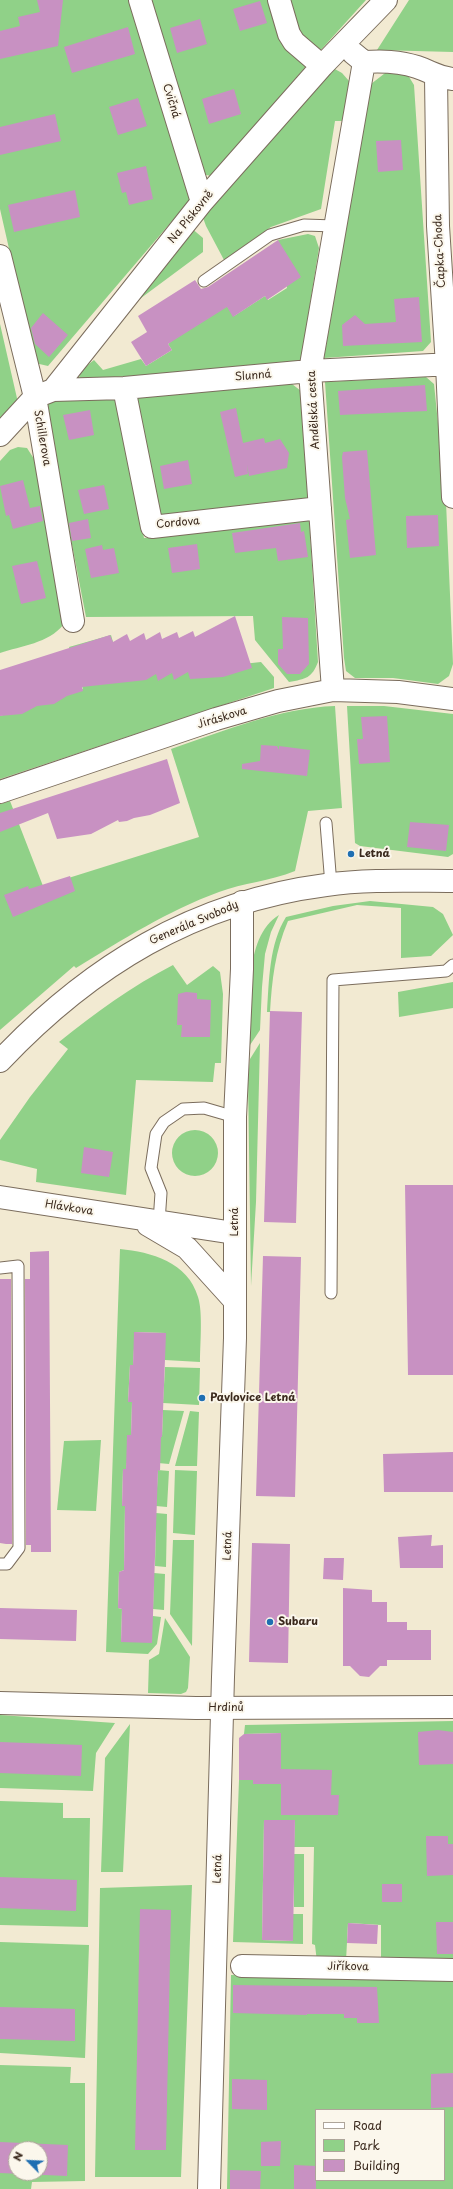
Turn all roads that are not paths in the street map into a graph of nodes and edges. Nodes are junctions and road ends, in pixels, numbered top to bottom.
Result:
1 (140, 0) edge
2 (279, 0) edge
3 (386, 0) edge
4 (342, 45) junction
5 (364, 62) junction
6 (322, 66) junction
7 (445, 78) edge
8 (202, 202) junction
9 (445, 225) edge
10 (335, 226) junction
11 (0, 256) edge
12 (204, 281) dead end
13 (450, 364) edge
14 (310, 371) junction
15 (124, 388) junction
16 (44, 393) junction
17 (0, 435) edge
18 (453, 497) edge
19 (320, 508) junction
20 (73, 621) dead end
21 (333, 690) junction
22 (453, 699) edge
23 (0, 792) edge
24 (326, 823) dead end
25 (453, 881) edge
26 (331, 885) junction
27 (242, 902) junction
28 (453, 965) edge
29 (0, 1061) edge
30 (235, 1117) junction
31 (0, 1197) edge
32 (148, 1221) junction
33 (234, 1232) junction
34 (0, 1268) edge
35 (331, 1293) dead end
36 (235, 1301) junction
37 (0, 1564) edge
38 (0, 1703) edge
39 (453, 1707) edge
40 (223, 1708) junction
41 (242, 1966) dead end
42 (453, 1970) edge
43 (209, 2189) edge

1 - 8 street, Cvičná
2 - 6 street
3 - 4 street, Na Pískovně
4 - 5 street
4 - 6 street, Na Pískovně
5 - 7 street
5 - 10 street, Andělská cesta
6 - 8 street, Na Pískovně
7 - 9 street, Čapka-Choda
8 - 16 street, Na Pískovně
9 - 13 street, Čapka-Choda
10 - 12 lane
10 - 14 street, Andělská cesta
11 - 16 street, Schillerova
13 - 14 street, Slunná
13 - 18 street, Čapka-Choda
14 - 15 street, Slunná
14 - 19 street, Andělská cesta
15 - 16 street, Slunná
15 - 19 street, Cordova
16 - 17 street, Na Pískovně
16 - 20 street, Schillerova
19 - 21 street, Andělská cesta
21 - 22 street, Jiráskova
21 - 23 street, Jiráskova
24 - 26 lane
25 - 26 street, Generála Svobody
26 - 27 street, Generála Svobody
27 - 29 street, Generála Svobody
27 - 30 street, Letná
28 - 35 lane
30 - 32 lane
30 - 33 street, Letná
31 - 32 street, Hlávkova
32 - 33 street, Hlávkova
32 - 36 street, Hlávkova
33 - 36 street, Letná
34 - 37 lane
36 - 40 street, Letná
38 - 40 street, Hrdinů
39 - 40 street, Hrdinů
40 - 43 street, Letná
41 - 42 street, Jiříkova

